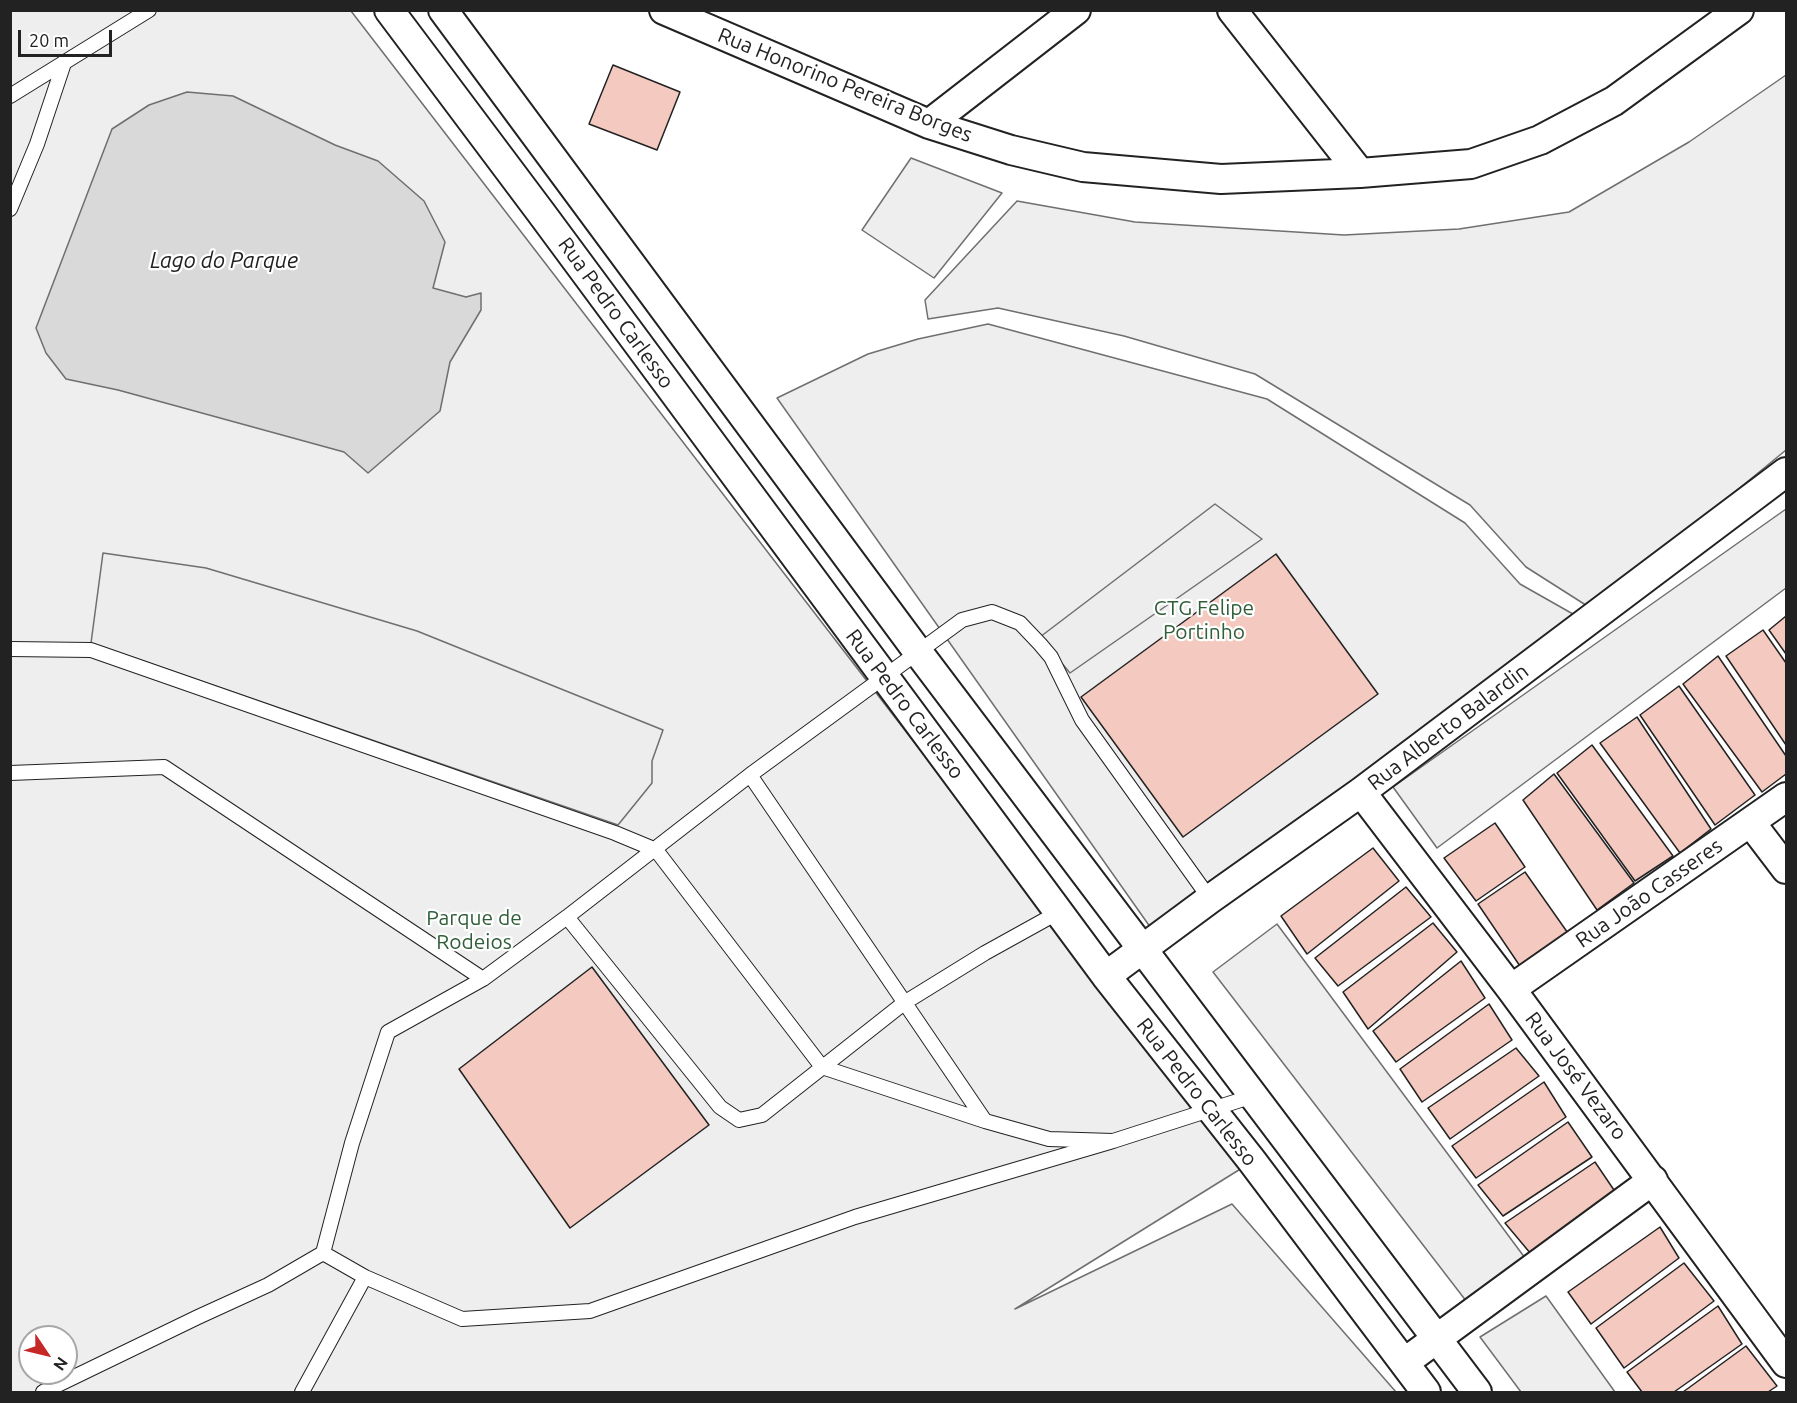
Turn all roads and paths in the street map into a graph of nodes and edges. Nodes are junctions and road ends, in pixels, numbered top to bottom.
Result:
1 (149, 10) edge
2 (389, 10) edge
3 (444, 10) edge
4 (664, 10) edge
5 (1076, 10) edge
6 (1232, 10) edge
7 (1739, 10) edge
8 (64, 63) junction
9 (10, 96) edge
10 (929, 124) junction
11 (1360, 173) junction
12 (576, 189) junction
13 (10, 209) edge
14 (542, 214) junction
15 (1786, 472) edge
16 (10, 649) edge
17 (918, 652) junction
18 (884, 676) junction
19 (10, 773) edge
20 (750, 775) junction
21 (1361, 792) junction
22 (1786, 797) edge
23 (1751, 823) junction
24 (656, 850) junction
25 (1786, 869) edge
26 (1210, 899) junction
27 (1059, 912) junction
28 (567, 917) junction
29 (1142, 950) junction
30 (1106, 976) junction
31 (483, 979) junction
32 (1511, 989) junction
33 (904, 1003) junction
34 (822, 1067) junction
35 (1253, 1096) junction
36 (1212, 1110) junction
37 (985, 1121) junction
38 (1113, 1141) junction
39 (1653, 1180) junction
40 (323, 1253) junction
41 (365, 1276) junction
42 (1437, 1338) junction
43 (1405, 1362) junction
44 (1786, 1363) edge
45 (43, 1392) edge
46 (302, 1392) edge
47 (1426, 1392) edge
48 (1477, 1392) edge

1 - 8 lane
2 - 14 street, Rua Pedro Carlesso
3 - 12 street, Rua Pedro Carlesso
4 - 10 street, Rua Honorino Pereira Borges
5 - 10 street
6 - 11 street
7 - 11 street, Rua Honorino Pereira Borges
8 - 9 lane
8 - 13 lane
10 - 11 street, Rua Honorino Pereira Borges
12 - 14 street
12 - 17 street, Rua Pedro Carlesso
14 - 18 street, Rua Pedro Carlesso
15 - 21 street, Rua Alberto Balardin
16 - 24 lane
17 - 18 lane
17 - 26 lane
17 - 29 street, Rua Pedro Carlesso
18 - 20 lane
18 - 27 street, Rua Pedro Carlesso
19 - 31 lane
20 - 24 lane
20 - 33 lane
21 - 26 street, Rua Alberto Balardin
21 - 32 street, Rua José Vezaro
22 - 23 street, Rua João Casseres
23 - 25 street
23 - 32 street, Rua João Casseres
24 - 28 lane
24 - 34 lane
26 - 29 street, Rua Alberto Balardin
27 - 30 street, Rua Pedro Carlesso
27 - 33 lane
28 - 31 lane
28 - 34 lane
29 - 30 street, Rua Alberto Balardin
29 - 35 street, Rua Pedro Carlesso
30 - 36 street, Rua Pedro Carlesso
31 - 40 lane
32 - 39 street, Rua José Vezaro
33 - 34 lane
33 - 37 lane
34 - 37 lane
35 - 36 lane
35 - 42 street, Rua Pedro Carlesso
36 - 38 lane
36 - 43 street, Rua Pedro Carlesso
37 - 38 lane
38 - 41 lane
39 - 42 street
39 - 44 street, Rua José Vezaro
40 - 41 lane
40 - 45 lane
41 - 46 lane
42 - 43 street
42 - 48 street, Rua Pedro Carlesso
43 - 47 street, Rua Pedro Carlesso

